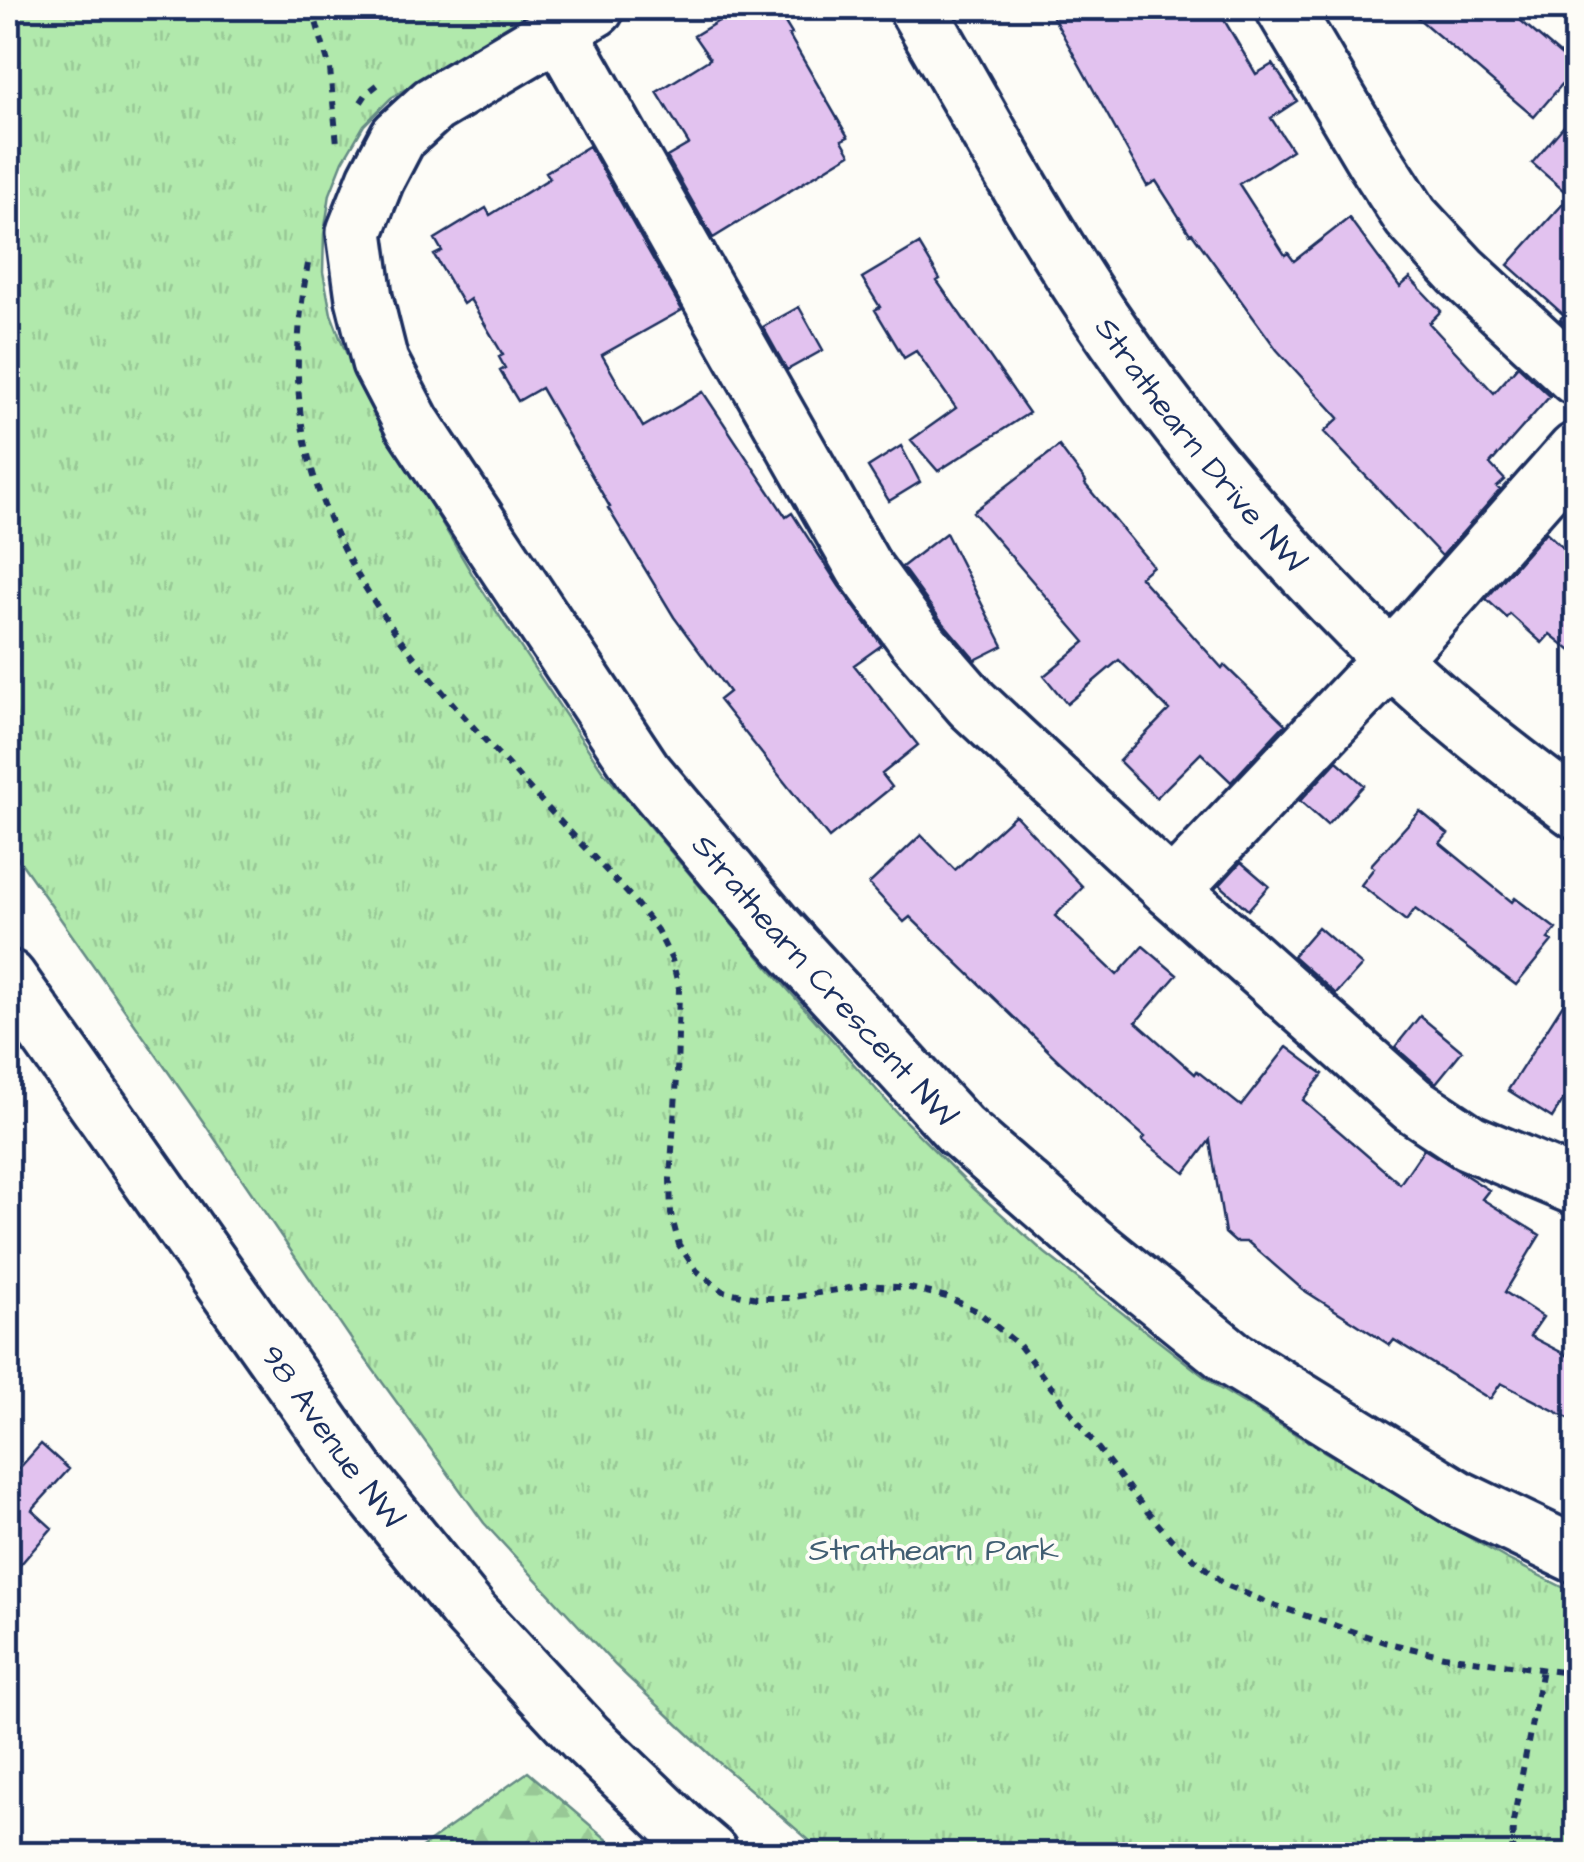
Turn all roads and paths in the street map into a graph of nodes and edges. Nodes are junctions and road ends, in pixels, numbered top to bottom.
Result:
1 (312, 8) edge
2 (917, 8) edge
3 (1284, 8) edge
4 (577, 18) edge
5 (357, 161) junction
6 (1576, 377) edge
7 (1576, 451) edge
8 (1390, 658) junction
9 (1576, 810) edge
10 (1172, 890) junction
11 (8, 978) edge
12 (1576, 1188) edge
13 (1576, 1555) edge
14 (1542, 1670) dead end
15 (710, 1854) edge
16 (1512, 1854) edge

1 - 5 path
2 - 8 street, Strathearn Drive NW
3 - 6 street
4 - 5 street, Strathearn Crescent NW
4 - 10 street
5 - 13 street, Strathearn Crescent NW
7 - 8 street
8 - 9 street, Strathearn Drive NW
8 - 10 street
10 - 12 street
11 - 15 street, 98 Avenue NW
14 - 16 path

